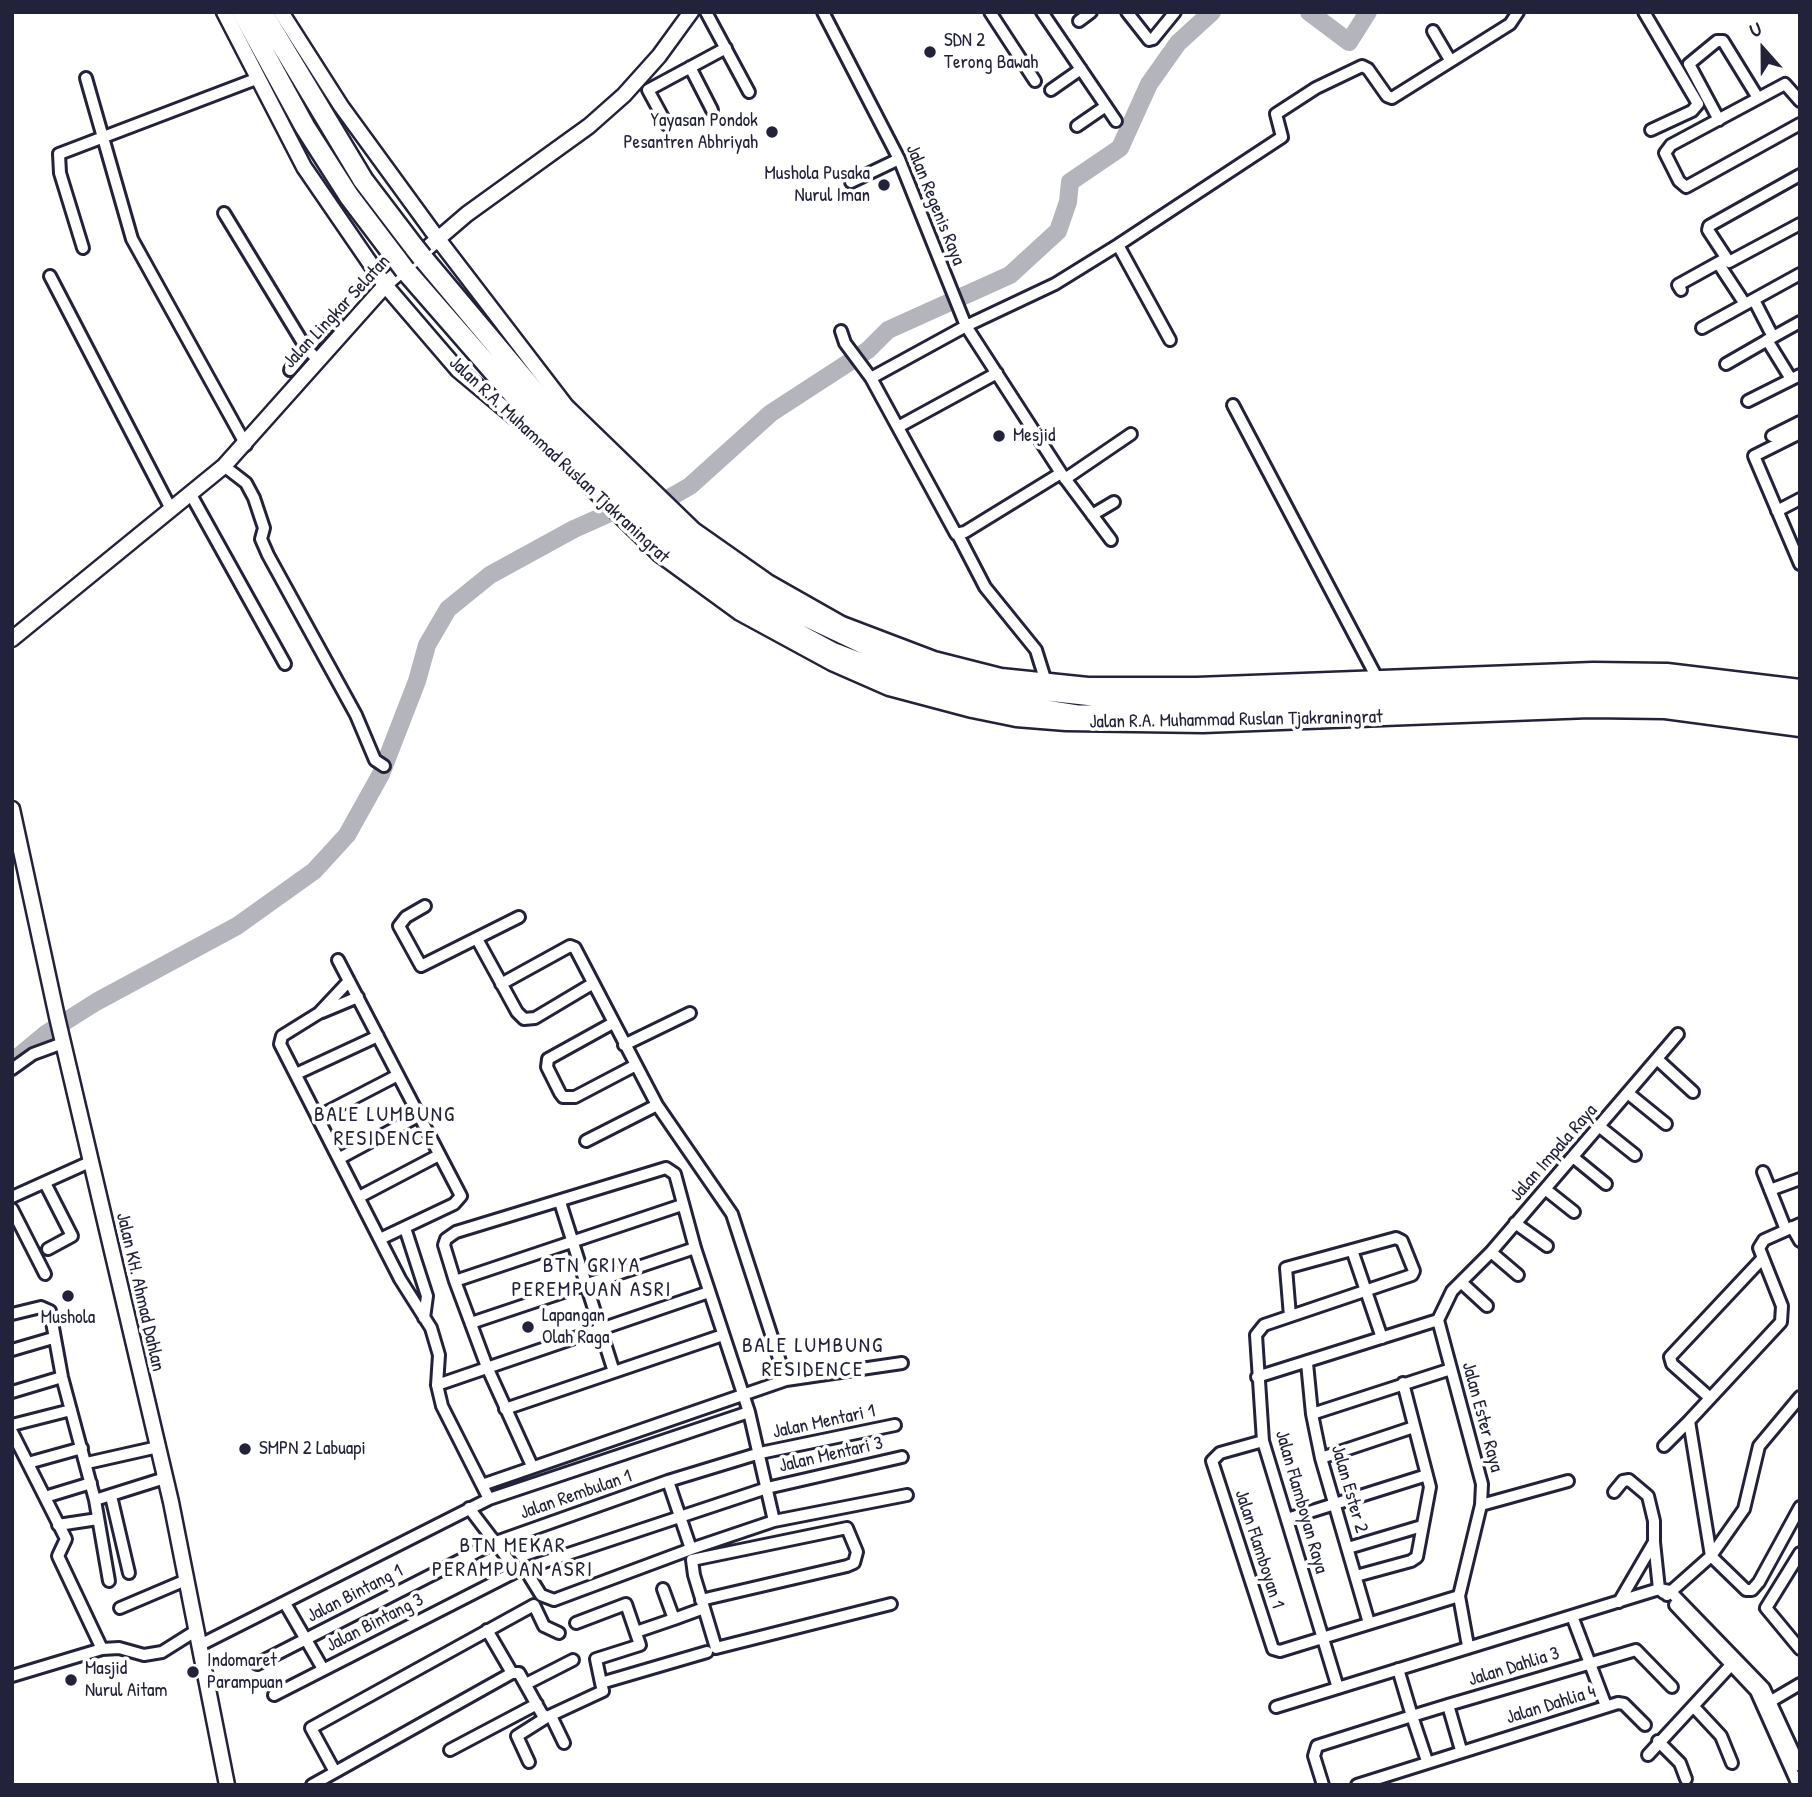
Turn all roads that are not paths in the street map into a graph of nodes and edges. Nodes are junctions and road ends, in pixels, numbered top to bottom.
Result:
1 (224, 12) edge
2 (242, 12) edge
3 (262, 12) edge
4 (281, 12) edge
5 (691, 12) edge
6 (706, 12) edge
7 (823, 12) edge
8 (990, 12) edge
9 (1042, 12) edge
10 (1091, 12) edge
11 (1127, 12) edge
12 (1175, 12) edge
13 (1518, 12) edge
14 (1644, 12) edge
15 (1079, 21) dead end
16 (1433, 31) dead end
17 (726, 48) junction
18 (1450, 60) junction
19 (690, 67) junction
20 (1081, 69) junction
21 (86, 78) dead end
22 (256, 79) junction
23 (1035, 81) dead end
24 (1051, 90) dead end
25 (749, 92) dead end
26 (1758, 98) junction
27 (1800, 101) edge
28 (1106, 106) junction
29 (712, 110) dead end
30 (1719, 120) junction
31 (1116, 121) dead end
32 (1800, 124) edge
33 (667, 125) dead end
34 (1077, 126) dead end
35 (1651, 130) dead end
36 (102, 136) junction
37 (899, 159) junction
38 (1800, 175) edge
39 (851, 182) dead end
40 (223, 213) dead end
41 (1800, 224) edge
42 (438, 239) junction
43 (1118, 245) junction
44 (83, 248) dead end
45 (1723, 263) junction
46 (1800, 274) edge
47 (50, 276) dead end
48 (385, 285) junction
49 (1749, 302) junction
50 (336, 315) dead end
51 (1800, 322) edge
52 (966, 326) junction
53 (1702, 328) dead end
54 (841, 331) dead end
55 (1770, 338) junction
56 (1170, 340) dead end
57 (306, 348) junction
58 (318, 360) junction
59 (1726, 364) dead end
60 (290, 370) dead end
61 (997, 373) junction
62 (1795, 377) edge
63 (871, 378) junction
64 (1748, 401) dead end
65 (1233, 405) dead end
66 (1800, 422) edge
67 (898, 427) junction
68 (1131, 434) dead end
69 (1799, 435) edge
70 (1772, 436) dead end
71 (246, 444) junction
72 (224, 466) junction
73 (1063, 476) junction
74 (190, 494) junction
75 (1800, 499) edge
76 (1114, 502) dead end
77 (635, 504) junction
78 (171, 509) junction
79 (1777, 511) junction
80 (1092, 515) junction
81 (958, 535) junction
82 (1111, 540) dead end
83 (1797, 549) edge
84 (663, 550) junction
85 (1800, 564) edge
86 (12, 639) edge
87 (285, 664) dead end
88 (1377, 678) junction
89 (1046, 682) junction
90 (1800, 687) edge
91 (1800, 700) edge
92 (1800, 717) edge
93 (1800, 729) edge
94 (384, 766) dead end
95 (12, 809) edge
96 (425, 906) dead end
97 (519, 917) dead end
98 (477, 939) junction
99 (338, 960) dead end
100 (349, 981) junction
101 (501, 984) junction
102 (592, 984) junction
103 (358, 997) junction
104 (319, 1013) junction
105 (690, 1013) dead end
106 (613, 1023) junction
107 (1678, 1034) dead end
108 (378, 1036) junction
109 (62, 1038) junction
110 (624, 1045) junction
111 (1657, 1059) junction
112 (634, 1066) junction
113 (12, 1069) edge
114 (296, 1074) junction
115 (398, 1075) junction
116 (1693, 1092) dead end
117 (1629, 1094) junction
118 (657, 1105) junction
119 (420, 1115) junction
120 (317, 1118) junction
121 (1666, 1124) dead end
122 (1600, 1127) junction
123 (586, 1141) dead end
124 (439, 1155) junction
125 (1635, 1155) dead end
126 (1573, 1157) junction
127 (340, 1158) junction
128 (92, 1161) junction
129 (1763, 1172) dead end
130 (1800, 1179) edge
131 (45, 1183) junction
132 (1606, 1184) dead end
133 (1545, 1189) junction
134 (1770, 1190) junction
135 (12, 1197) edge
136 (359, 1197) junction
137 (560, 1202) junction
138 (682, 1205) junction
139 (12, 1209) edge
140 (1574, 1212) dead end
141 (1515, 1223) junction
142 (405, 1227) junction
143 (1793, 1227) edge
144 (380, 1239) junction
145 (573, 1241) junction
146 (1800, 1241) edge
147 (1547, 1246) dead end
148 (695, 1248) junction
149 (48, 1249) dead end
150 (1352, 1250) junction
151 (1491, 1252) junction
152 (1761, 1260) junction
153 (45, 1274) dead end
154 (1518, 1275) dead end
155 (455, 1281) junction
156 (587, 1283) junction
157 (1462, 1283) junction
158 (1368, 1291) junction
159 (709, 1292) junction
160 (1487, 1307) dead end
161 (12, 1314) edge
162 (1290, 1316) junction
163 (424, 1318) junction
164 (1438, 1320) junction
165 (471, 1323) junction
166 (600, 1327) junction
167 (723, 1335) junction
168 (53, 1338) junction
169 (1382, 1338) junction
170 (12, 1350) edge
171 (902, 1363) dead end
172 (1307, 1363) junction
173 (487, 1367) junction
174 (1451, 1369) junction
175 (614, 1372) junction
176 (62, 1377) junction
177 (1257, 1377) junction
178 (786, 1380) junction
179 (1403, 1383) junction
180 (437, 1385) junction
181 (12, 1392) edge
182 (743, 1395) junction
183 (1709, 1397) junction
184 (1800, 1397) edge
185 (505, 1409) junction
186 (71, 1410) junction
187 (749, 1412) junction
188 (1312, 1414) junction
189 (1689, 1421) junction
190 (12, 1425) edge
191 (895, 1425) dead end
192 (1414, 1427) junction
193 (12, 1432) edge
194 (1263, 1441) junction
195 (1664, 1446) dead end
196 (158, 1447) junction
197 (82, 1448) junction
198 (760, 1453) junction
199 (902, 1457) dead end
200 (1321, 1458) junction
201 (28, 1463) junction
202 (87, 1463) junction
203 (532, 1466) junction
204 (1427, 1475) junction
205 (165, 1478) junction
206 (668, 1481) junction
207 (1568, 1481) dead end
208 (91, 1483) junction
209 (482, 1485) junction
210 (767, 1488) junction
211 (1615, 1492) dead end
212 (907, 1495) dead end
213 (111, 1496) junction
214 (45, 1497) junction
215 (489, 1499) junction
216 (95, 1500) junction
217 (1333, 1504) junction
218 (1481, 1505) junction
219 (469, 1507) junction
220 (1800, 1507) edge
221 (680, 1517) junction
222 (98, 1519) junction
223 (1287, 1519) junction
224 (774, 1521) junction
225 (58, 1525) junction
226 (1422, 1526) junction
227 (496, 1542) junction
228 (1654, 1542) junction
229 (1348, 1548) junction
230 (691, 1549) junction
231 (1800, 1553) edge
232 (1711, 1556) junction
233 (1791, 1569) junction
234 (521, 1570) junction
235 (129, 1573) dead end
236 (1356, 1576) junction
237 (1800, 1578) edge
238 (186, 1580) junction
239 (110, 1581) dead end
240 (663, 1589) dead end
241 (1665, 1592) junction
242 (1460, 1596) junction
243 (1619, 1602) junction
244 (703, 1604) junction
245 (891, 1604) dead end
246 (286, 1605) junction
247 (120, 1608) dead end
248 (1572, 1616) junction
249 (674, 1619) junction
250 (576, 1623) dead end
251 (1369, 1623) junction
252 (197, 1630) junction
253 (487, 1630) junction
254 (636, 1632) junction
255 (559, 1633) dead end
256 (1321, 1638) junction
257 (306, 1639) junction
258 (1712, 1642) junction
259 (200, 1645) junction
260 (1468, 1646) junction
261 (102, 1649) junction
262 (1800, 1649) edge
263 (707, 1652) dead end
264 (573, 1660) dead end
265 (1589, 1663) junction
266 (257, 1664) dead end
267 (1731, 1665) junction
268 (1398, 1668) junction
269 (323, 1670) junction
270 (512, 1673) junction
271 (12, 1676) edge
272 (601, 1683) junction
273 (526, 1684) junction
274 (1800, 1685) edge
275 (1672, 1687) dead end
276 (1338, 1688) junction
277 (274, 1695) dead end
278 (1768, 1702) junction
279 (537, 1704) junction
280 (1448, 1705) junction
281 (1606, 1706) junction
282 (1276, 1707) dead end
283 (1694, 1707) junction
284 (549, 1716) junction
285 (1412, 1716) junction
286 (1645, 1725) dead end
287 (1658, 1741) junction
288 (564, 1743) dead end
289 (450, 1750) dead end
290 (1461, 1750) junction
291 (1648, 1755) dead end
292 (1427, 1761) junction
293 (529, 1762) dead end
294 (1732, 1763) dead end
295 (1800, 1766) edge
296 (335, 1772) junction
297 (1686, 1779) dead end
298 (228, 1785) edge
299 (312, 1785) edge
300 (1323, 1785) edge
301 (1357, 1785) edge
302 (1798, 1785) edge

1 - 22 street, Jalan R.A. Muhammad Ruslan Tjakraningrat
2 - 77 highway, Jalan R.A. Muhammad Ruslan Tjakraningrat
3 - 77 highway, Jalan R.A. Muhammad Ruslan Tjakraningrat
4 - 42 street, Jalan R.A. Muhammad Ruslan Tjakraningrat
5 - 42 street, Jalan Lingkar Selatan
6 - 17 street
7 - 37 street, Jalan Regenis Raya
8 - 23 street
9 - 20 street
10 - 15 street
11 - 12 street
13 - 18 street
14 - 35 street
16 - 18 street
17 - 19 street
17 - 25 street
18 - 43 street
19 - 29 street
19 - 33 street
20 - 24 street
20 - 28 street
21 - 36 street
22 - 36 street
22 - 48 street, Jalan R.A. Muhammad Ruslan Tjakraningrat
26 - 27 street
26 - 30 street
26 - 30 street
28 - 31 street
28 - 34 street
30 - 32 street
36 - 44 street
36 - 71 street
37 - 39 street
37 - 52 street, Jalan Regenis Raya
38 - 45 street
40 - 57 street
41 - 45 street
42 - 48 street, Jalan Lingkar Selatan
42 - 77 street, Jalan R.A. Muhammad Ruslan Tjakraningrat
43 - 52 street
43 - 56 street
45 - 49 street
46 - 49 street
47 - 78 street
48 - 58 street, Jalan Lingkar Selatan
48 - 77 street, Jalan R.A. Muhammad Ruslan Tjakraningrat
49 - 53 street
49 - 55 street
50 - 57 street
51 - 55 street
52 - 61 street, Jalan Regenis Raya
52 - 63 street
54 - 63 street
55 - 59 street
55 - 62 street
57 - 58 street
57 - 60 street
58 - 71 street, Jalan Lingkar Selatan
61 - 67 street
61 - 73 street, Jalan Regenis Raya
62 - 64 street
63 - 67 street
65 - 88 street
66 - 70 street
67 - 81 street
68 - 73 street
69 - 79 street
71 - 72 street, Jalan Lingkar Selatan
72 - 74 street, Jalan Lingkar Selatan
72 - 94 street
73 - 80 street, Jalan Regenis Raya
73 - 81 street
74 - 78 street, Jalan Lingkar Selatan
74 - 87 street
75 - 79 street
76 - 80 street
77 - 84 highway, Jalan R.A. Muhammad Ruslan Tjakraningrat
77 - 89 street, Jalan R.A. Muhammad Ruslan Tjakraningrat
77 - 91 highway, Jalan R.A. Muhammad Ruslan Tjakraningrat
78 - 86 street, Jalan Lingkar Selatan
79 - 83 street
80 - 82 street, Jalan Regenis Raya
81 - 89 street
83 - 85 street
84 - 92 highway, Jalan R.A. Muhammad Ruslan Tjakraningrat
84 - 93 street, Jalan R.A. Muhammad Ruslan Tjakraningrat
88 - 89 street, Jalan R.A. Muhammad Ruslan Tjakraningrat
88 - 90 street, Jalan R.A. Muhammad Ruslan Tjakraningrat
95 - 109 street, Jalan KH. Ahmad Dahlan
96 - 98 street
97 - 98 street
98 - 101 street
99 - 100 street
100 - 103 street
100 - 104 street
101 - 102 street
101 - 102 street
102 - 106 street
103 - 104 street
103 - 108 street
104 - 114 street
105 - 110 street
106 - 110 street
106 - 112 street
107 - 111 street, Jalan Impala Raya
108 - 114 street
108 - 115 street
109 - 113 street
109 - 128 street, Jalan KH. Ahmad Dahlan
110 - 112 street
111 - 116 street
111 - 117 street, Jalan Impala Raya
112 - 118 street
114 - 120 street
115 - 119 street
115 - 120 street
117 - 121 street
117 - 122 street, Jalan Impala Raya
118 - 123 street
118 - 178 street
119 - 124 street
119 - 127 street
120 - 127 street
122 - 125 street
122 - 126 street, Jalan Impala Raya
124 - 136 street
124 - 142 street
126 - 132 street
126 - 133 street, Jalan Impala Raya
127 - 136 street
128 - 131 street
128 - 196 street, Jalan KH. Ahmad Dahlan
129 - 134 street
130 - 134 street
131 - 135 street
131 - 149 street
133 - 140 street
133 - 141 street, Jalan Impala Raya
134 - 143 street
136 - 144 street
137 - 138 street
137 - 145 street
137 - 155 street
138 - 145 street
138 - 148 street
139 - 153 street
141 - 147 street
141 - 151 street, Jalan Impala Raya
142 - 144 street
142 - 163 street
143 - 146 street
143 - 152 street
144 - 163 street
145 - 155 street
145 - 156 street
148 - 156 street
148 - 159 street
150 - 158 street
150 - 158 street
150 - 162 street
151 - 154 street
151 - 157 street, Jalan Impala Raya
152 - 183 street
152 - 183 street
155 - 165 street
156 - 165 street
156 - 166 street
157 - 160 street
157 - 164 street, Jalan Impala Raya
158 - 162 street
158 - 169 street
159 - 166 street
159 - 167 street
161 - 168 street
162 - 177 street, Jalan Flamboyan Raya
163 - 180 street
164 - 169 street
164 - 174 street, Jalan Ester Raya
165 - 173 street
166 - 173 street
166 - 175 street
167 - 175 street
167 - 182 street
168 - 170 street
168 - 176 street
169 - 172 street
171 - 178 street
172 - 177 street
172 - 188 street, Jalan Ester 2
173 - 180 street
173 - 185 street
174 - 179 street
174 - 218 street, Jalan Ester Raya
175 - 185 street
176 - 181 street
176 - 186 street
177 - 194 street, Jalan Flamboyan Raya
178 - 182 street
179 - 188 street
179 - 192 street
180 - 209 street
182 - 187 street
182 - 203 street
183 - 189 street
184 - 232 street
185 - 203 street
186 - 190 street
186 - 197 street
187 - 198 street
187 - 215 street
188 - 200 street, Jalan Ester 2
189 - 195 street
189 - 232 street
191 - 198 street, Jalan Mentari 1
192 - 200 street
192 - 204 street
193 - 201 street
194 - 223 street, Jalan Flamboyan Raya
194 - 256 street, Jalan Flamboyan 1
196 - 202 street
196 - 205 street, Jalan KH. Ahmad Dahlan
197 - 201 street
197 - 202 street
198 - 206 street, Jalan Mentari 1
198 - 210 street
199 - 210 street, Jalan Mentari 3
200 - 217 street, Jalan Ester 2
201 - 214 street
202 - 208 street
203 - 209 street
204 - 217 street
204 - 226 street
205 - 213 street
205 - 238 street, Jalan KH. Ahmad Dahlan
206 - 221 street
206 - 227 street, Jalan Rembulan 1
207 - 218 street
208 - 214 street
208 - 216 street
209 - 215 street
210 - 221 street, Jalan Mentari 3
210 - 224 street
211 - 228 street
212 - 224 street
213 - 216 street
213 - 235 street
214 - 225 street
215 - 219 street
216 - 222 street
217 - 223 street
217 - 229 street, Jalan Ester 2
218 - 242 street, Jalan Ester Raya
219 - 227 street
219 - 246 street
220 - 232 street
221 - 230 street
221 - 234 street, Jalan Bintang 3
222 - 225 street
222 - 239 street
223 - 256 street, Jalan Flamboyan Raya
224 - 230 street
225 - 261 street
226 - 229 street
226 - 236 street
227 - 234 street
227 - 257 street, Jalan Bintang 1
228 - 241 street
228 - 243 street
229 - 236 street, Jalan Ester 2
230 - 234 street
231 - 233 street
232 - 241 street
233 - 237 street
233 - 262 street
234 - 269 street, Jalan Bintang 3
236 - 251 street, Jalan Ester 2
238 - 247 street
238 - 252 street, Jalan KH. Ahmad Dahlan
240 - 249 street
241 - 243 street
241 - 258 street
242 - 251 street
242 - 260 street, Jalan Ester Raya
243 - 248 street
244 - 244 street
244 - 245 street
244 - 249 street
246 - 257 street
246 - 259 street
248 - 260 street
248 - 265 street
249 - 254 street
250 - 254 street
251 - 256 street
252 - 259 street, Jalan KH. Ahmad Dahlan
252 - 261 street
253 - 255 street
253 - 270 street
253 - 296 street
254 - 272 street
256 - 276 street, Jalan Flamboyan Raya
257 - 266 street, Jalan Bintang 1
257 - 269 street
258 - 267 street
258 - 278 street
259 - 298 street, Jalan KH. Ahmad Dahlan
260 - 268 street
261 - 271 street
263 - 272 street
264 - 273 street
265 - 275 street, Jalan Dahlia 3
265 - 280 street, Jalan Dahlia 3
265 - 281 street
267 - 278 street
267 - 283 street
268 - 276 street
268 - 285 street
269 - 277 street, Jalan Bintang 3
270 - 273 street
270 - 296 street
272 - 284 street
273 - 279 street
274 - 278 street
276 - 282 street
278 - 295 street
278 - 302 street
279 - 284 street
279 - 289 street
280 - 285 street, Jalan Dahlia 3
280 - 290 street
281 - 286 street, Jalan Dahlia 4
281 - 290 street, Jalan Dahlia 4
283 - 287 street
283 - 294 street
284 - 288 street
284 - 293 street
285 - 292 street
285 - 300 street, Jalan Dahlia 3
287 - 291 street
287 - 297 street
290 - 292 street, Jalan Dahlia 4
292 - 301 street, Jalan Dahlia 4
296 - 299 street

